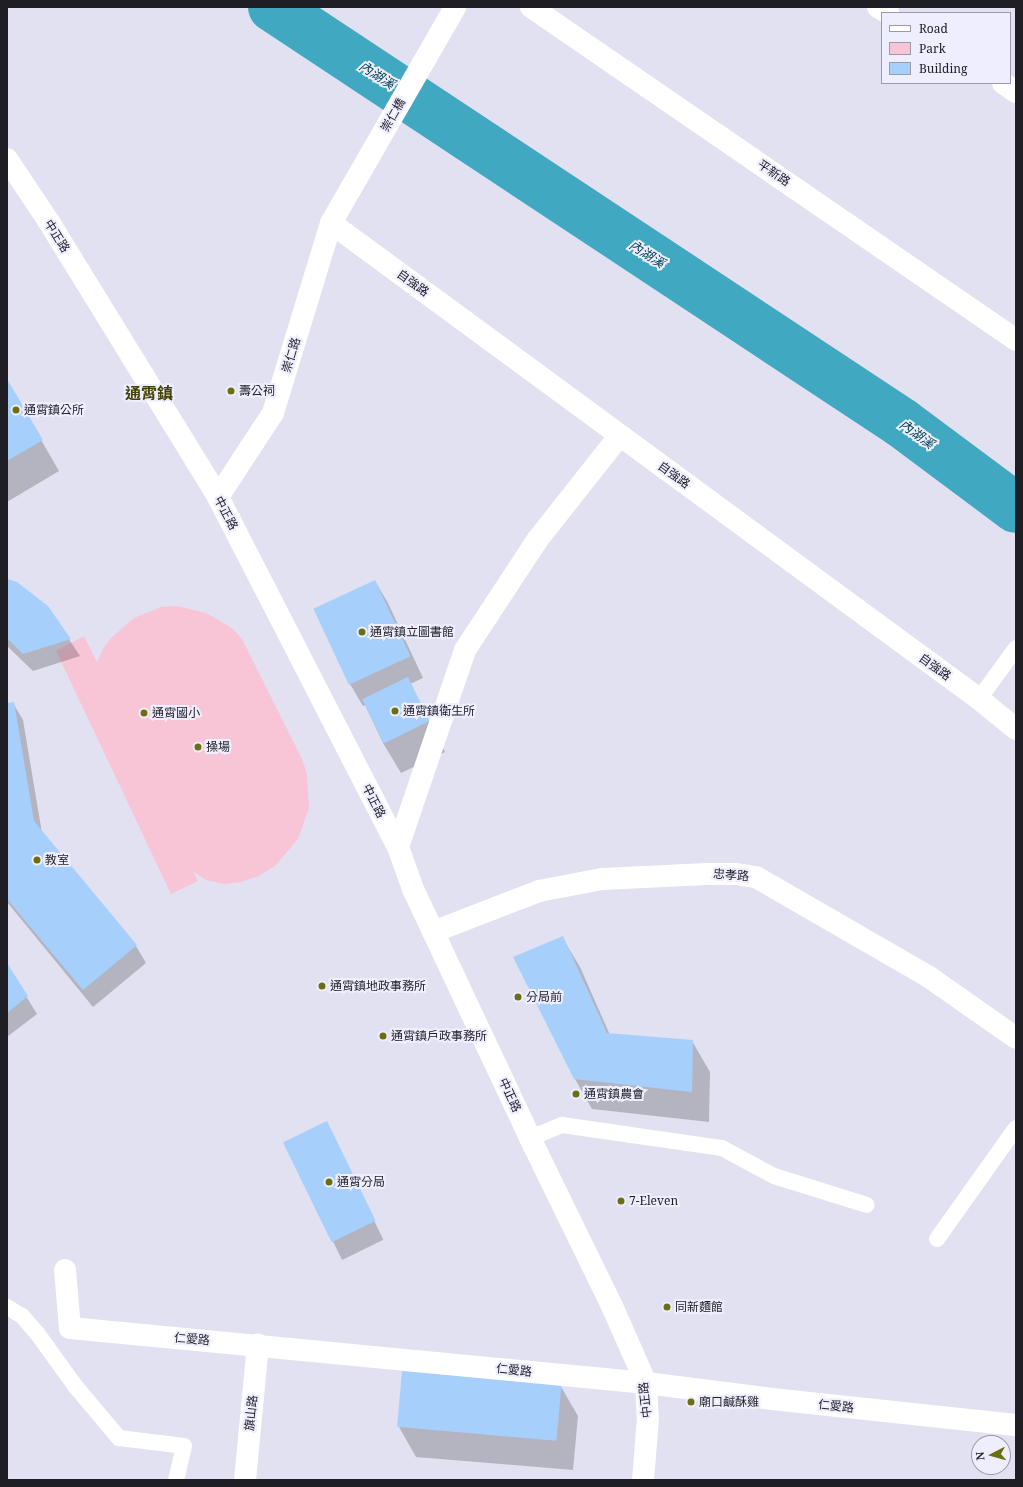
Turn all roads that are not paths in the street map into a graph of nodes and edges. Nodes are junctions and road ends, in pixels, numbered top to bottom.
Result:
1 (455, 7) edge
2 (531, 7) edge
3 (1004, 84) edge
4 (1016, 92) edge
5 (7, 159) edge
6 (331, 223) junction
7 (1016, 340) edge
8 (620, 435) junction
9 (218, 497) junction
10 (1016, 648) edge
11 (978, 699) junction
12 (1016, 729) edge
13 (398, 847) junction
14 (433, 932) junction
15 (1016, 1038) edge
16 (1016, 1128) edge
17 (530, 1138) junction
18 (867, 1205) dead end
19 (937, 1239) dead end
20 (65, 1270) dead end
21 (7, 1307) edge
22 (258, 1345) junction
23 (646, 1383) junction
24 (1016, 1424) edge
25 (176, 1480) edge
26 (245, 1480) edge
27 (643, 1480) edge

1 - 6 street, 崇仁橋
2 - 7 street, 平新路
3 - 4 street
5 - 9 street, 中正路
6 - 8 street, 自強路
6 - 9 street, 崇仁路
8 - 11 street, 自強路
8 - 13 street
9 - 13 street, 中正路
10 - 11 lane
11 - 12 street, 自強路
13 - 14 street, 中正路
14 - 15 street, 忠孝路
14 - 17 street, 中正路
16 - 19 lane
17 - 18 lane
17 - 23 street, 中正路
20 - 22 street, 仁愛路
21 - 25 lane
22 - 23 street, 仁愛路
22 - 26 street, 旗山路
23 - 24 street, 仁愛路
23 - 27 street, 中正路

